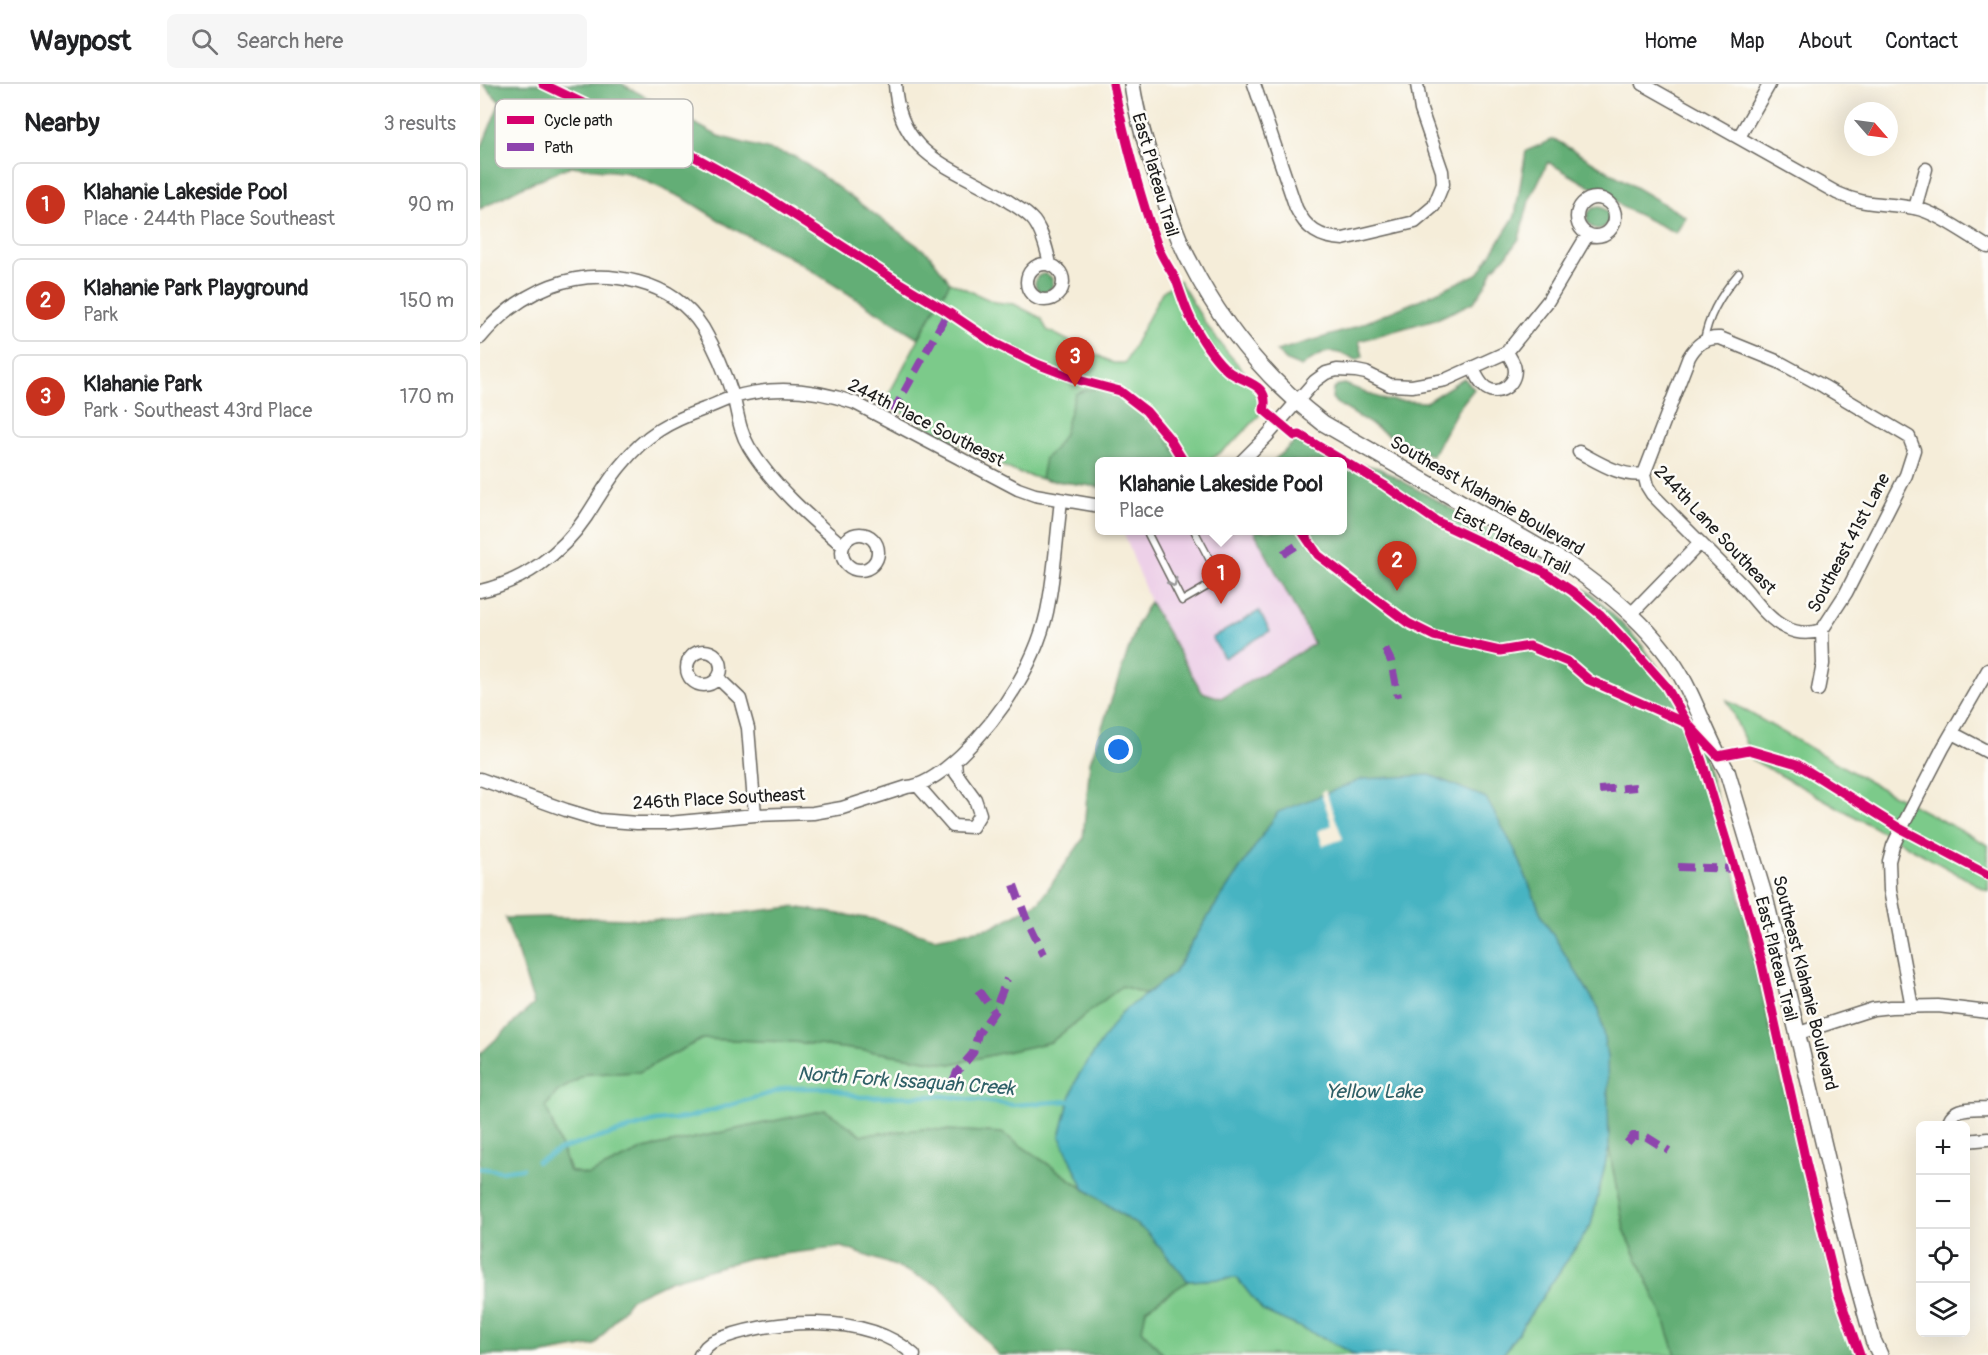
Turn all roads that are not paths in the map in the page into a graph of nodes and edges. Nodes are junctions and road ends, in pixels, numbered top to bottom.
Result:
1 (895, 84) edge
2 (1132, 84) edge
3 (1254, 84) edge
4 (1417, 84) edge
5 (1643, 84) edge
6 (1769, 85) edge
7 (1740, 137) junction
8 (1926, 169) dead end
9 (1915, 208) junction
10 (1588, 234) dead end
11 (1988, 247) edge
12 (1050, 264) dead end
13 (1738, 273) dead end
14 (480, 338) edge
15 (1702, 342) junction
16 (1507, 352) junction
17 (1473, 368) junction
18 (733, 397) junction
19 (1296, 402) junction
20 (1579, 452) dead end
21 (1246, 457) edge
22 (1644, 474) junction
23 (1061, 500) junction
24 (1095, 505) edge
25 (1148, 535) edge
26 (1196, 535) edge
27 (1700, 543) junction
28 (843, 546) dead end
29 (480, 591) edge
30 (1631, 614) junction
31 (1822, 630) junction
32 (1988, 670) edge
33 (718, 678) dead end
34 (1818, 690) dead end
35 (1952, 733) junction
36 (1988, 752) edge
37 (955, 761) junction
38 (480, 779) edge
39 (918, 786) junction
40 (755, 815) junction
41 (1912, 1007) junction
42 (1988, 1012) edge
43 (1799, 1033) junction
44 (1988, 1108) edge
45 (1949, 1121) edge
46 (1988, 1139) edge
47 (1970, 1141) edge
48 (700, 1355) edge
49 (914, 1355) edge
50 (1880, 1355) edge

1 - 12 street
2 - 19 street, Southeast Klahanie Boulevard
3 - 4 street
5 - 7 street
6 - 7 street
7 - 9 street
8 - 9 street
9 - 11 street
10 - 16 street
13 - 15 lane
14 - 18 street
15 - 22 street
15 - 31 street, Southeast 41st Lane
16 - 17 street
16 - 17 street
17 - 19 street
18 - 23 street, 244th Place Southeast
18 - 28 street
18 - 29 street, 244th Place Southeast
19 - 21 street
19 - 30 street, Southeast Klahanie Boulevard
20 - 22 street, 244th Lane Southeast
22 - 27 street, 244th Lane Southeast
23 - 24 street, 244th Place Southeast
23 - 37 street, 246th Place Southeast
25 -> 26 lane
27 - 30 street
27 - 31 street, 244th Lane Southeast
30 - 43 street, Southeast Klahanie Boulevard
31 - 34 street, Southeast 41st Lane
32 - 35 street
33 - 40 street
35 - 36 street
35 - 41 street
37 - 39 street, 246th Place Southeast
37 - 39 street
38 - 40 street, 246th Place Southeast
39 - 40 street, 246th Place Southeast
41 - 42 street
41 - 43 street
43 - 50 street, Southeast Klahanie Boulevard
44 - 45 street
46 - 47 street
48 - 49 street

